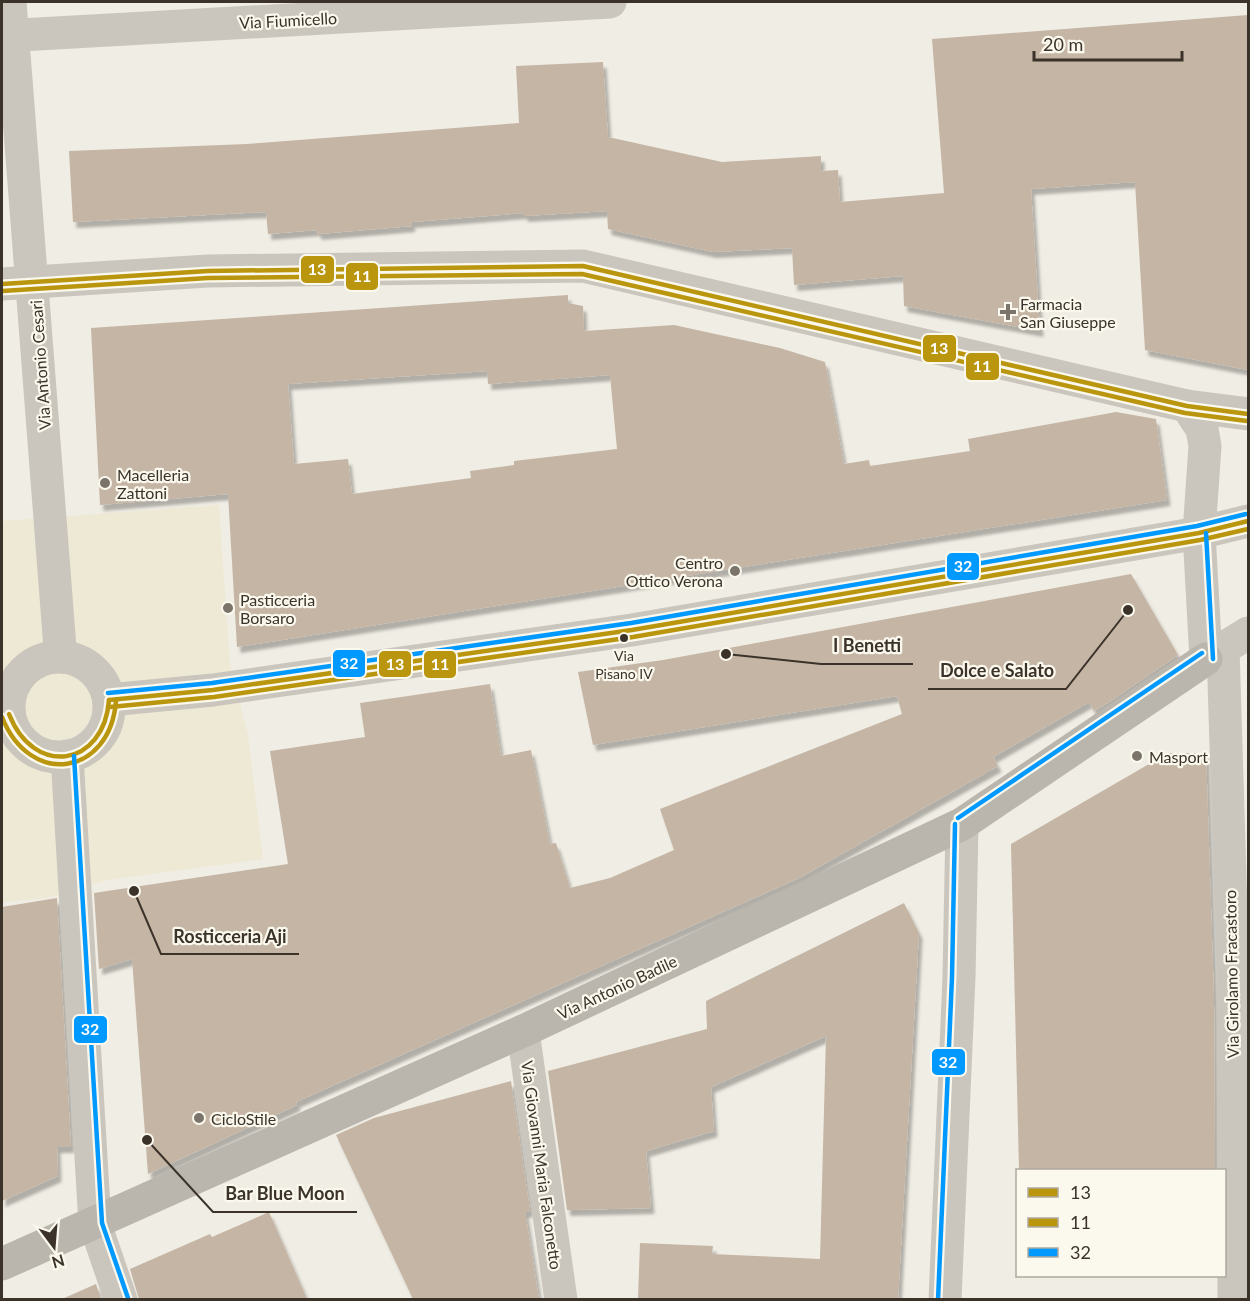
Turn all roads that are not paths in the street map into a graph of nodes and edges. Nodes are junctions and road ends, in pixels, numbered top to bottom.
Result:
1 (10, 2) edge
2 (610, 2) edge
3 (7, 36) edge
4 (34, 281) junction
5 (2, 284) edge
6 (1187, 406) junction
7 (1248, 414) edge
8 (1248, 521) edge
9 (1199, 533) junction
10 (1226, 647) edge
11 (64, 657) junction
12 (109, 700) junction
13 (5, 715) edge
14 (67, 756) junction
15 (962, 825) junction
16 (523, 1031) junction
17 (95, 1224) junction
18 (2, 1264) edge
19 (121, 1299) edge
20 (561, 1299) edge
21 (945, 1299) edge
22 (1234, 1299) edge

1 - 3 street, Via Antonio Cesari
2 - 3 street, Via Fiumicello
3 - 4 street, Via Antonio Cesari
4 - 5 street
4 - 6 street
4 - 11 street, Via Antonio Cesari
6 - 7 street
6 - 9 street, Via Girolamo Fracastoro
8 - 9 street
9 - 10 street, Via Girolamo Fracastoro
9 - 12 street
10 - 15 street, Via Antonio Badile
10 - 22 street, Via Girolamo Fracastoro
11 - 12 street
11 - 13 street
12 - 14 street
13 - 14 street
14 - 17 street
15 - 16 street, Via Antonio Badile
15 - 21 street
16 - 17 street, Via Antonio Badile
16 - 20 street, Via Giovanni Maria Falconetto
17 - 18 street, Via Antonio Badile
17 - 19 street

